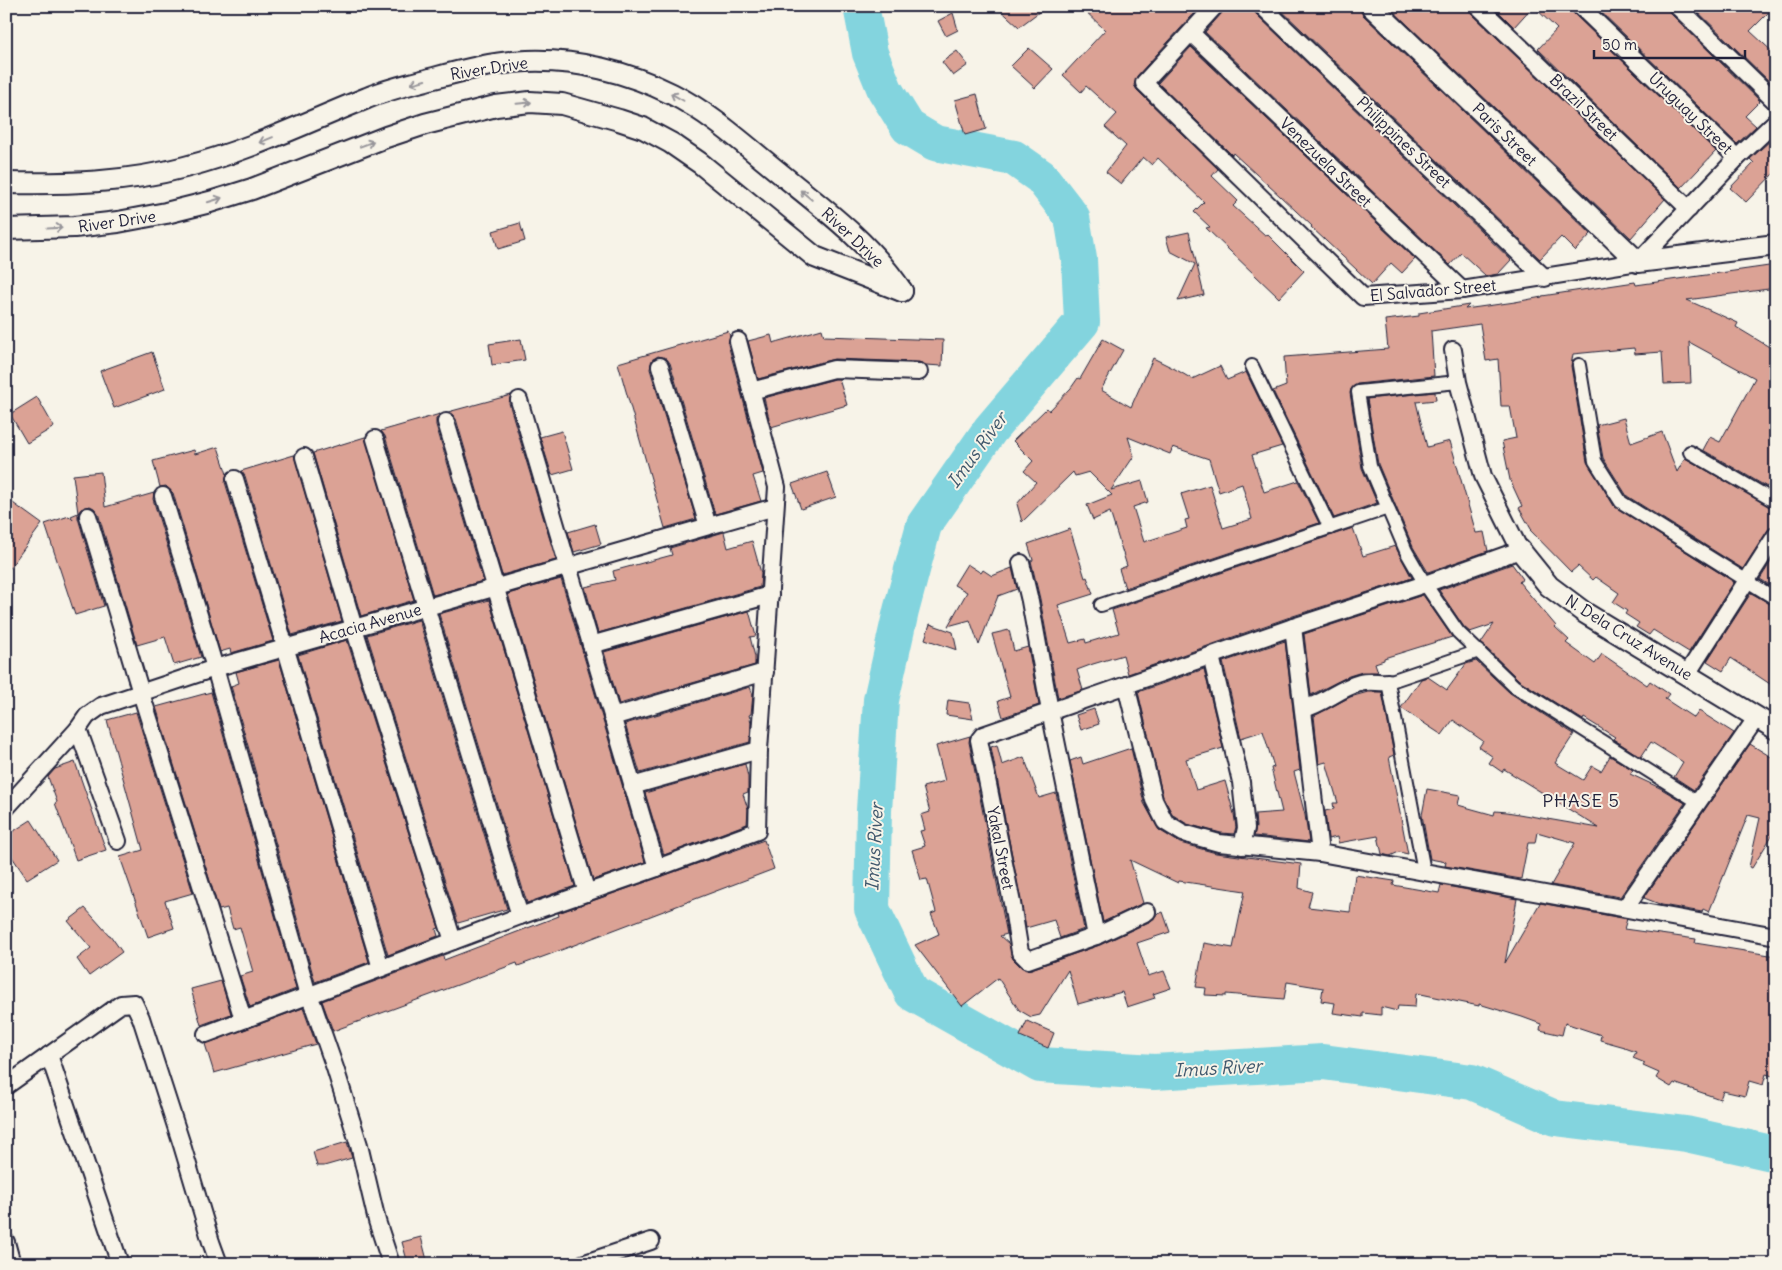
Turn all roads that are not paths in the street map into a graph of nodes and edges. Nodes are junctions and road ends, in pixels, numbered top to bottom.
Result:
1 (1215, 6) edge
2 (1262, 6) edge
3 (1371, 6) edge
4 (1478, 6) edge
5 (1580, 6) edge
6 (1677, 6) edge
7 (1191, 33) junction
8 (1776, 102) edge
9 (1776, 121) edge
10 (1737, 158) junction
11 (6, 183) edge
12 (1689, 208) junction
13 (6, 229) edge
14 (1776, 244) edge
15 (1638, 262) junction
16 (1545, 278) junction
17 (1462, 290) junction
18 (738, 341) dead end
19 (1452, 350) dead end
20 (1580, 365) dead end
21 (660, 366) dead end
22 (1252, 366) dead end
23 (919, 372) dead end
24 (1458, 382) junction
25 (751, 391) junction
26 (519, 400) dead end
27 (446, 422) dead end
28 (375, 439) dead end
29 (1690, 452) dead end
30 (304, 457) dead end
31 (235, 479) dead end
32 (163, 496) dead end
33 (1776, 502) edge
34 (775, 507) junction
35 (1388, 508) junction
36 (88, 516) dead end
37 (708, 526) junction
38 (1330, 528) junction
39 (1776, 535) edge
40 (1520, 550) junction
41 (1021, 562) dead end
42 (568, 566) junction
43 (1747, 581) junction
44 (1425, 584) junction
45 (495, 588) junction
46 (770, 595) junction
47 (1776, 599) edge
48 (1101, 605) dead end
49 (425, 608) junction
50 (1293, 627) junction
51 (354, 628) junction
52 (591, 645) junction
53 (285, 648) junction
54 (1479, 652) junction
55 (1211, 656) junction
56 (215, 668) junction
57 (765, 672) junction
58 (1687, 674) junction
59 (1388, 682) junction
60 (1126, 685) junction
61 (141, 693) junction
62 (1303, 709) junction
63 (1050, 711) junction
64 (612, 717) junction
65 (1757, 717) junction
66 (78, 729) junction
67 (1776, 729) edge
68 (760, 750) junction
69 (632, 786) junction
70 (1698, 802) junction
71 (6, 808) edge
72 (118, 841) dead end
73 (1242, 846) junction
74 (1320, 853) junction
75 (657, 868) junction
76 (1424, 871) junction
77 (587, 893) junction
78 (1625, 908) junction
79 (1147, 912) dead end
80 (520, 916) junction
81 (1096, 936) junction
82 (1776, 936) edge
83 (453, 941) junction
84 (380, 968) junction
85 (308, 995) junction
86 (243, 1019) junction
87 (206, 1034) dead end
88 (49, 1055) junction
89 (6, 1086) edge
90 (6, 1242) edge
91 (651, 1242) dead end
92 (12, 1264) edge
93 (120, 1264) edge
94 (219, 1264) edge
95 (390, 1264) edge
96 (582, 1264) edge

1 - 7 street
2 - 16 street, Philippines Street
3 - 15 street, Paris Street
4 - 12 street, Brazil Street
5 - 10 street, Uruguay Street
6 - 8 street
7 - 17 street, Venezuela Street
7 - 17 street, El Salvador Street
9 - 10 street
10 - 12 street
13 -> 11 street, River Drive
12 - 15 street
14 - 15 street, El Salvador Street
15 - 16 street, El Salvador Street
16 - 17 street, El Salvador Street
18 - 25 street
19 - 24 street, N. Dela Cruz Avenue
20 - 43 street
21 - 37 street
22 - 38 street
23 - 25 street
24 - 35 street
24 - 40 street, N. Dela Cruz Avenue
25 - 34 street
26 - 42 street
27 - 45 street
28 - 49 street
29 - 33 street
30 - 51 street
31 - 53 street
32 - 56 street
34 - 37 street, Acacia Avenue
34 - 46 street
35 - 38 street
35 - 44 street
36 - 61 street
37 - 42 street, Acacia Avenue
38 - 48 street
39 - 43 street
40 - 44 street
40 - 58 street, N. Dela Cruz Avenue
41 - 63 street
42 - 45 street, Acacia Avenue
42 - 52 street
43 - 47 street
43 - 58 street
44 - 50 street
44 - 54 street
45 - 49 street, Acacia Avenue
45 - 77 street
46 - 52 street
46 - 57 street
49 - 51 street, Acacia Avenue
49 - 80 street
50 - 55 street
50 - 62 street
51 - 53 street, Acacia Avenue
51 - 83 street
52 - 64 street
53 - 56 street, Acacia Avenue
53 - 84 street
54 - 59 street
54 - 70 street
55 - 60 street
55 - 73 street
56 - 61 street, Acacia Avenue
56 - 85 street
57 - 64 street
57 - 68 street
58 - 65 street, N. Dela Cruz Avenue
59 - 62 street
59 - 76 street
60 - 63 street
60 - 73 street
61 - 66 street, Acacia Avenue
61 - 86 street
62 - 74 street
63 - 81 street
63 - 81 street, Yakal Street
64 - 69 street
65 - 67 street, N. Dela Cruz Avenue
65 - 70 street
66 - 71 street, Acacia Avenue
66 - 72 street
68 - 69 street
68 - 75 street
69 - 75 street
70 - 78 street
73 - 74 street
74 - 76 street
75 - 77 street
76 - 78 street
77 - 80 street
78 - 82 street
79 - 81 street
80 - 83 street
83 - 84 street
84 - 85 street
85 - 86 street
85 - 95 street
86 - 87 street
88 - 89 street
88 - 93 street
88 - 94 street
90 - 92 street
91 - 96 street

